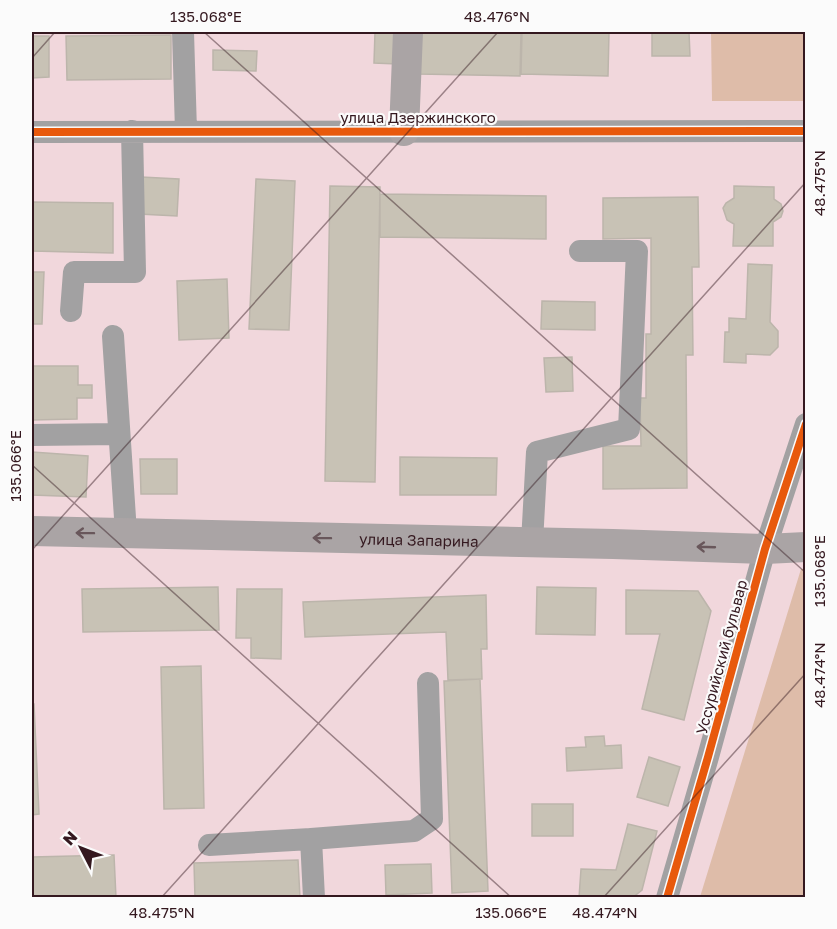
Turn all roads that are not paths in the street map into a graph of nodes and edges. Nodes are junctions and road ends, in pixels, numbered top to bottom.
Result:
1 (183, 32) edge
2 (408, 32) edge
3 (132, 131) junction
4 (186, 131) junction
5 (404, 131) junction
6 (806, 131) edge
7 (32, 132) edge
8 (580, 250) dead end
9 (72, 311) dead end
10 (113, 336) dead end
11 (806, 424) edge
12 (119, 434) junction
13 (32, 435) edge
14 (32, 531) edge
15 (126, 533) junction
16 (532, 542) junction
17 (806, 547) edge
18 (765, 549) junction
19 (428, 683) dead end
20 (311, 839) junction
21 (209, 845) dead end
22 (314, 897) edge
23 (666, 897) edge

1 - 4 street
2 - 5 main road
3 - 4 street, улица Дзержинского
3 - 7 street, улица Дзержинского
3 - 9 street
4 - 5 street, улица Дзержинского
5 - 6 street, улица Дзержинского
8 - 16 street
10 - 12 street
11 - 18 street, Уссурийский бульвар
12 - 13 street
12 - 15 street
15 -> 14 main road, улица Запарина
16 -> 15 main road, улица Запарина
18 -> 16 main road, улица Запарина
17 - 18 main road, улица Запарина
18 - 23 street, Уссурийский бульвар
19 - 20 street
20 - 21 street
20 - 22 street

